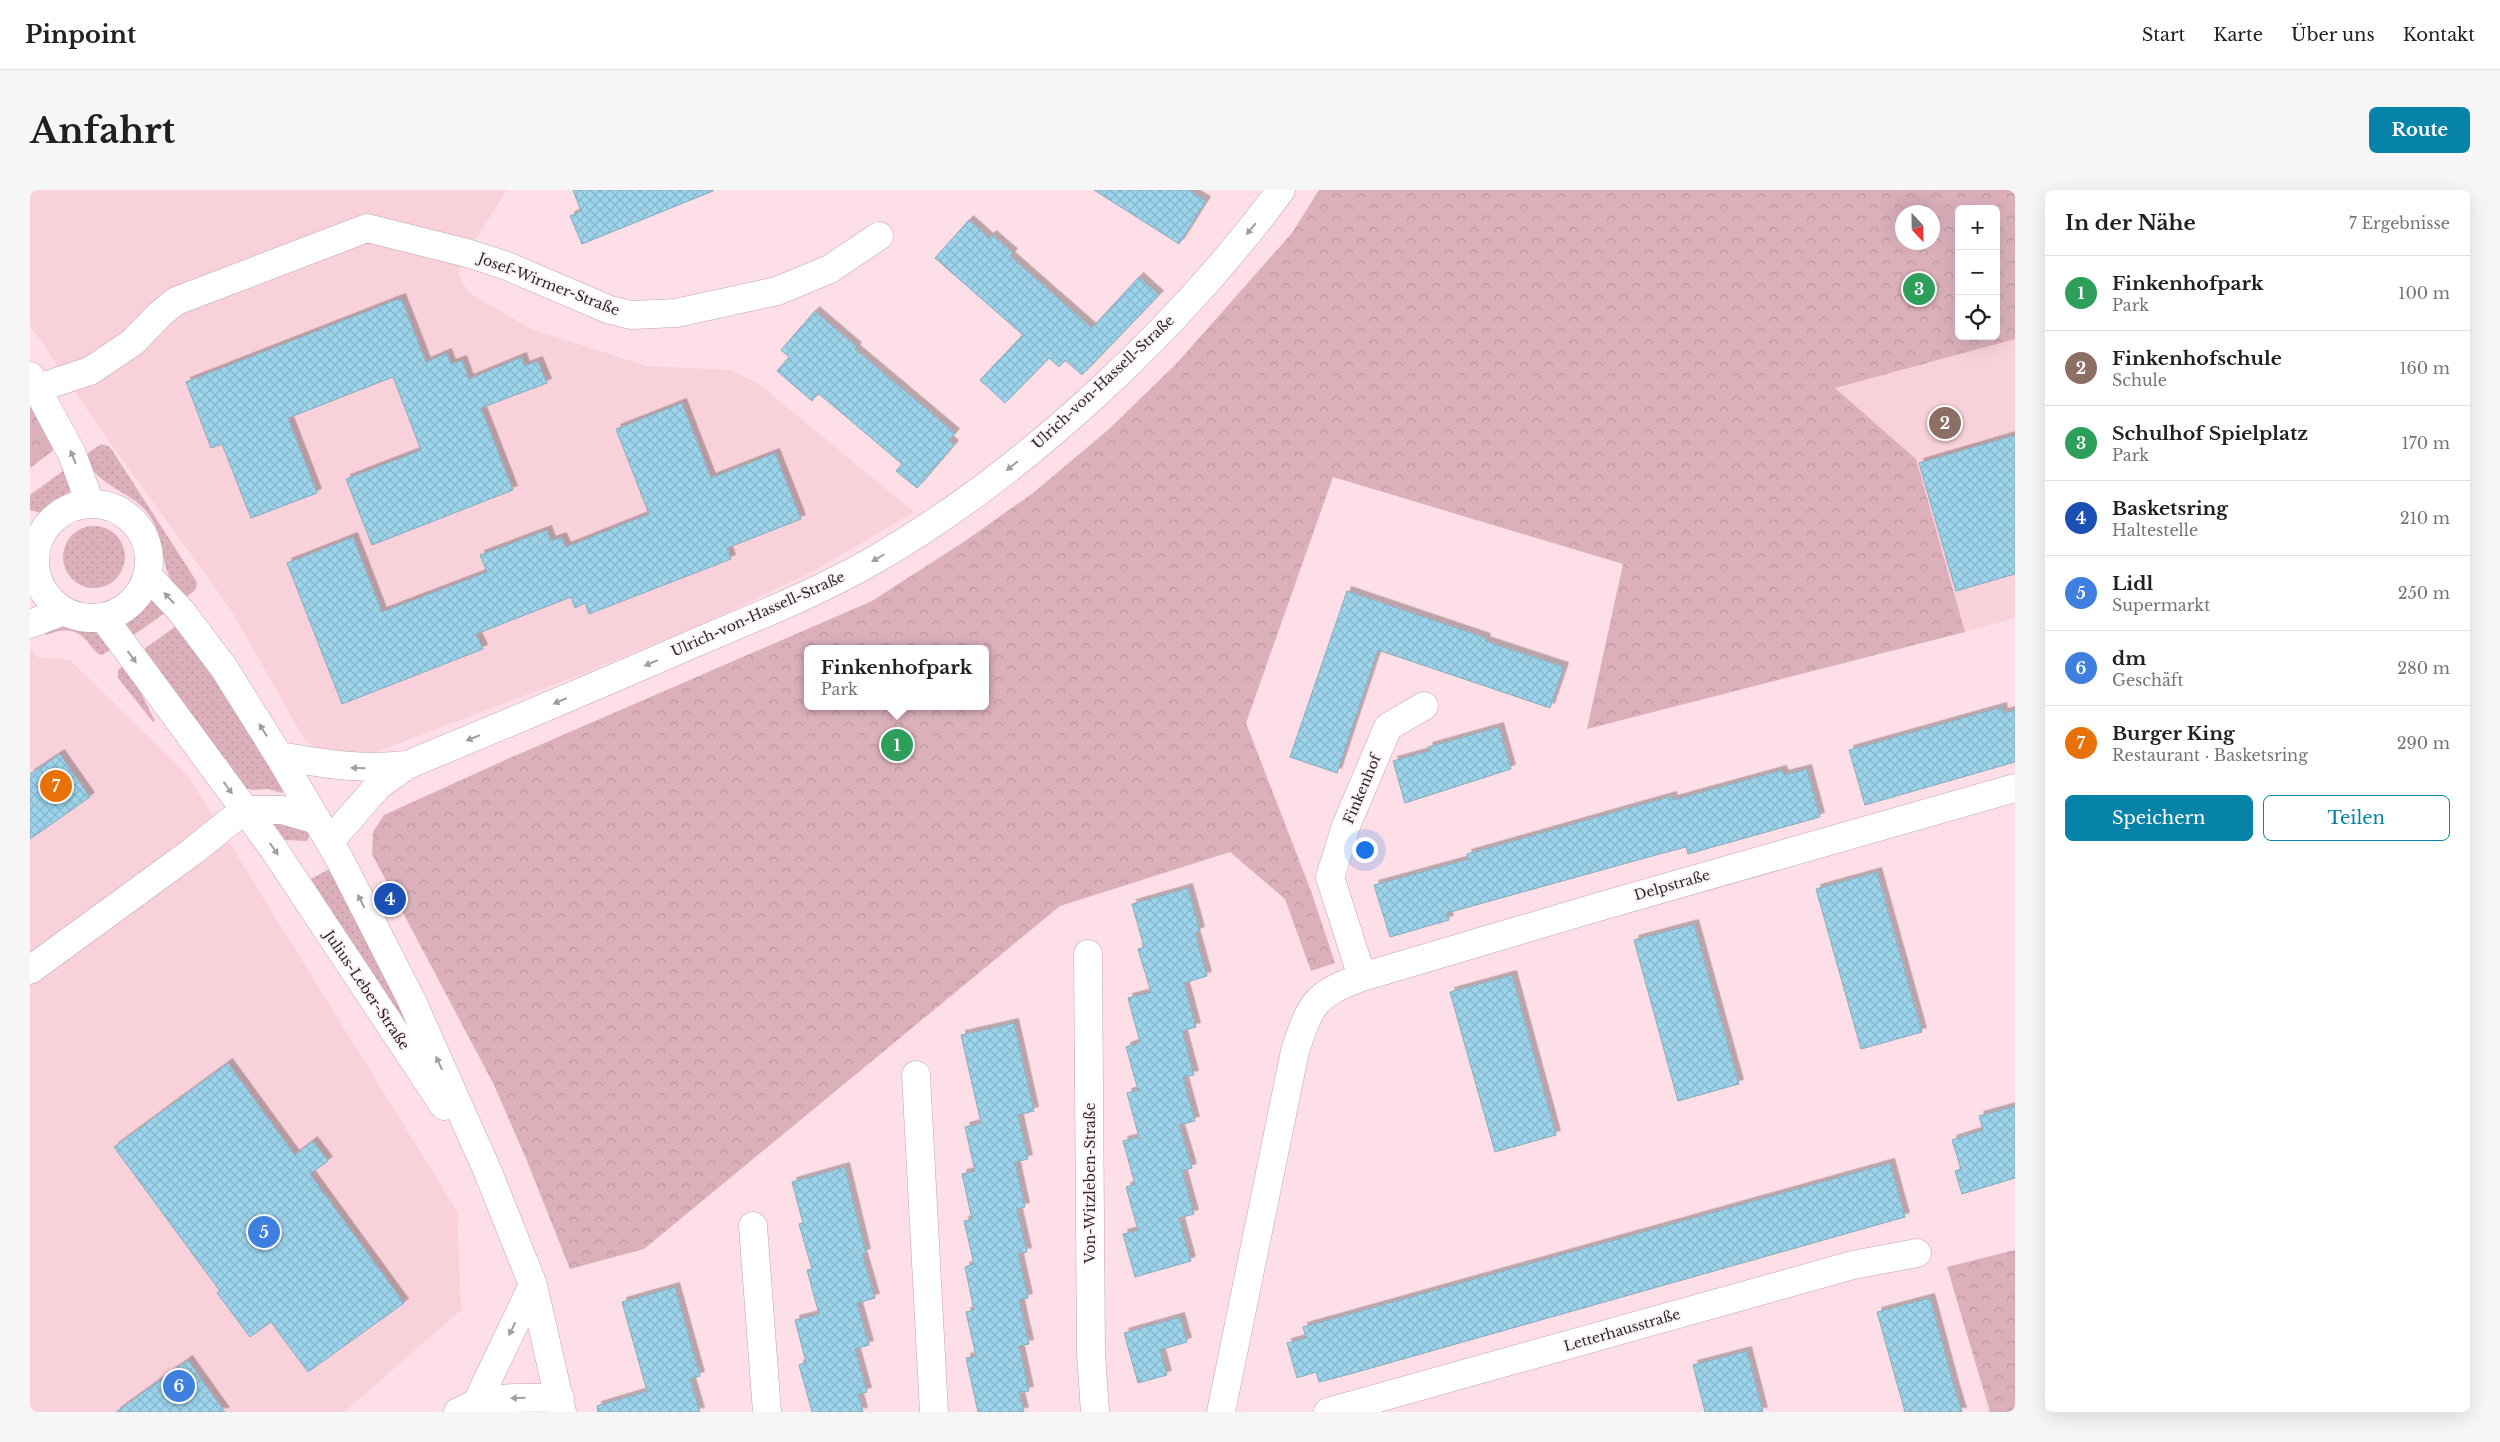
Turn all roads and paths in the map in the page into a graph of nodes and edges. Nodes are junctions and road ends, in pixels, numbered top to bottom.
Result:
1 (1280, 190) edge
2 (879, 236) dead end
3 (34, 382) edge
4 (90, 503) junction
5 (33, 550) edge
6 (148, 576) junction
7 (64, 611) junction
8 (103, 617) junction
9 (30, 624) edge
10 (1424, 706) dead end
11 (279, 756) junction
12 (407, 765) junction
13 (2015, 788) edge
14 (244, 810) junction
15 (323, 831) junction
16 (1088, 954) dead end
17 (30, 970) edge
18 (1362, 977) junction
19 (916, 1075) dead end
20 (488, 1172) junction
21 (753, 1226) dead end
22 (1917, 1253) dead end
23 (533, 1286) junction
24 (467, 1407) edge
25 (555, 1407) edge
26 (767, 1412) edge
27 (934, 1412) edge
28 (1095, 1412) edge
29 (1221, 1412) edge
30 (1328, 1412) edge

1 -> 12 street, Ulrich-von-Hassell-Straße
2 - 3 street, Josef-Wirmer-Straße
4 -> 3 street
4 - 5 street
4 - 6 street
5 - 7 street
6 - 8 street
11 -> 6 street, Julius-Leber-Straße
7 - 8 street
7 - 9 street
8 -> 14 street, Julius-Leber-Straße
10 - 18 street, Finkenhof
12 -> 11 street, Ulrich-von-Hassell-Straße
11 - 15 street, Julius-Leber-Straße
12 - 15 street, Ulrich-von-Hassell-Straße
13 - 18 street, Delpstraße
14 - 15 street
14 - 17 street
14 -> 20 street, Julius-Leber-Straße
20 -> 15 street, Julius-Leber-Straße
16 - 28 street, Von-Witzleben-Straße
18 - 29 street, Delpstraße
19 - 27 street
20 - 23 street, Julius-Leber-Straße
21 - 26 street
22 - 30 street, Letterhausstraße
23 -> 24 street
23 - 25 street, Julius-Leber-Straße
25 -> 24 street

